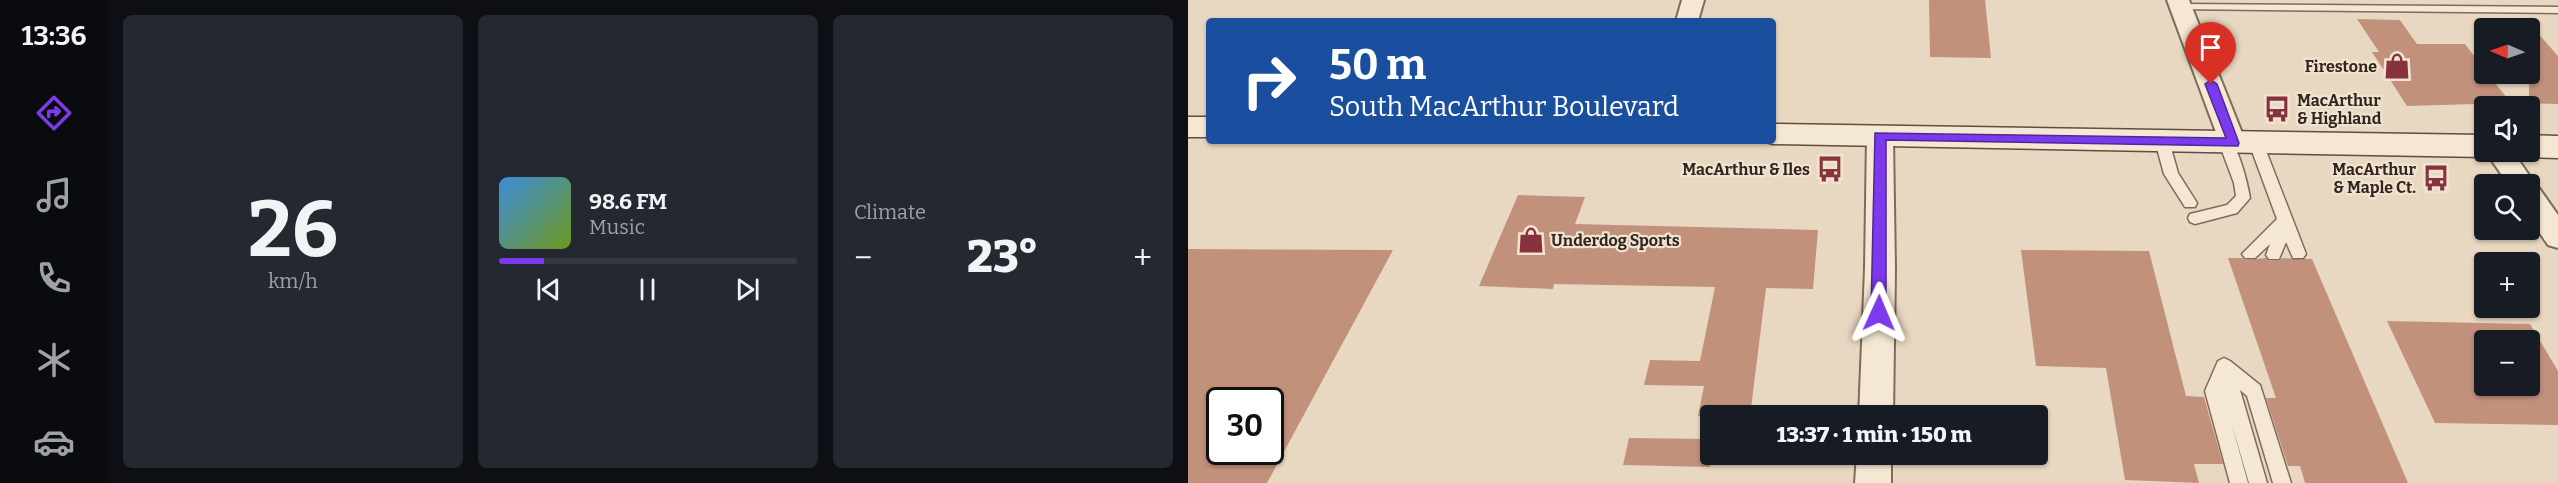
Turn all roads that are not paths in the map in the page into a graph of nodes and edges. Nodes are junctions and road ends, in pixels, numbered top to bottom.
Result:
1 (1693, 0) edge
2 (2179, 3) edge
3 (2558, 10) edge
4 (1688, 18) edge
5 (1188, 127) edge
6 (1206, 127) edge
7 (1776, 134) edge
8 (1880, 136) junction
9 (2162, 141) junction
10 (2238, 143) junction
11 (2474, 146) edge
12 (2540, 146) edge
13 (2558, 147) edge
14 (2190, 203) dead end
15 (2540, 211) edge
16 (2195, 218) dead end
17 (2286, 220) junction
18 (2558, 237) edge
19 (2250, 254) dead end
20 (2298, 254) dead end
21 (2274, 255) dead end
22 (2224, 366) junction
23 (1876, 405) edge
24 (1874, 465) edge
25 (1873, 483) edge
26 (2239, 483) edge
27 (2258, 483) edge
28 (2282, 483) edge

1 - 4 street
2 - 3 lane
2 - 10 street
5 - 6 main road
7 - 8 main road
8 - 9 main road
8 - 23 street
9 - 10 main road
9 - 14 lane
10 - 11 main road
10 - 16 lane
10 - 17 lane
12 - 13 main road
15 - 18 street
17 - 19 lane
17 - 20 lane
17 - 21 lane
22 - 26 lane
22 - 27 lane
22 - 28 lane
24 - 25 street

